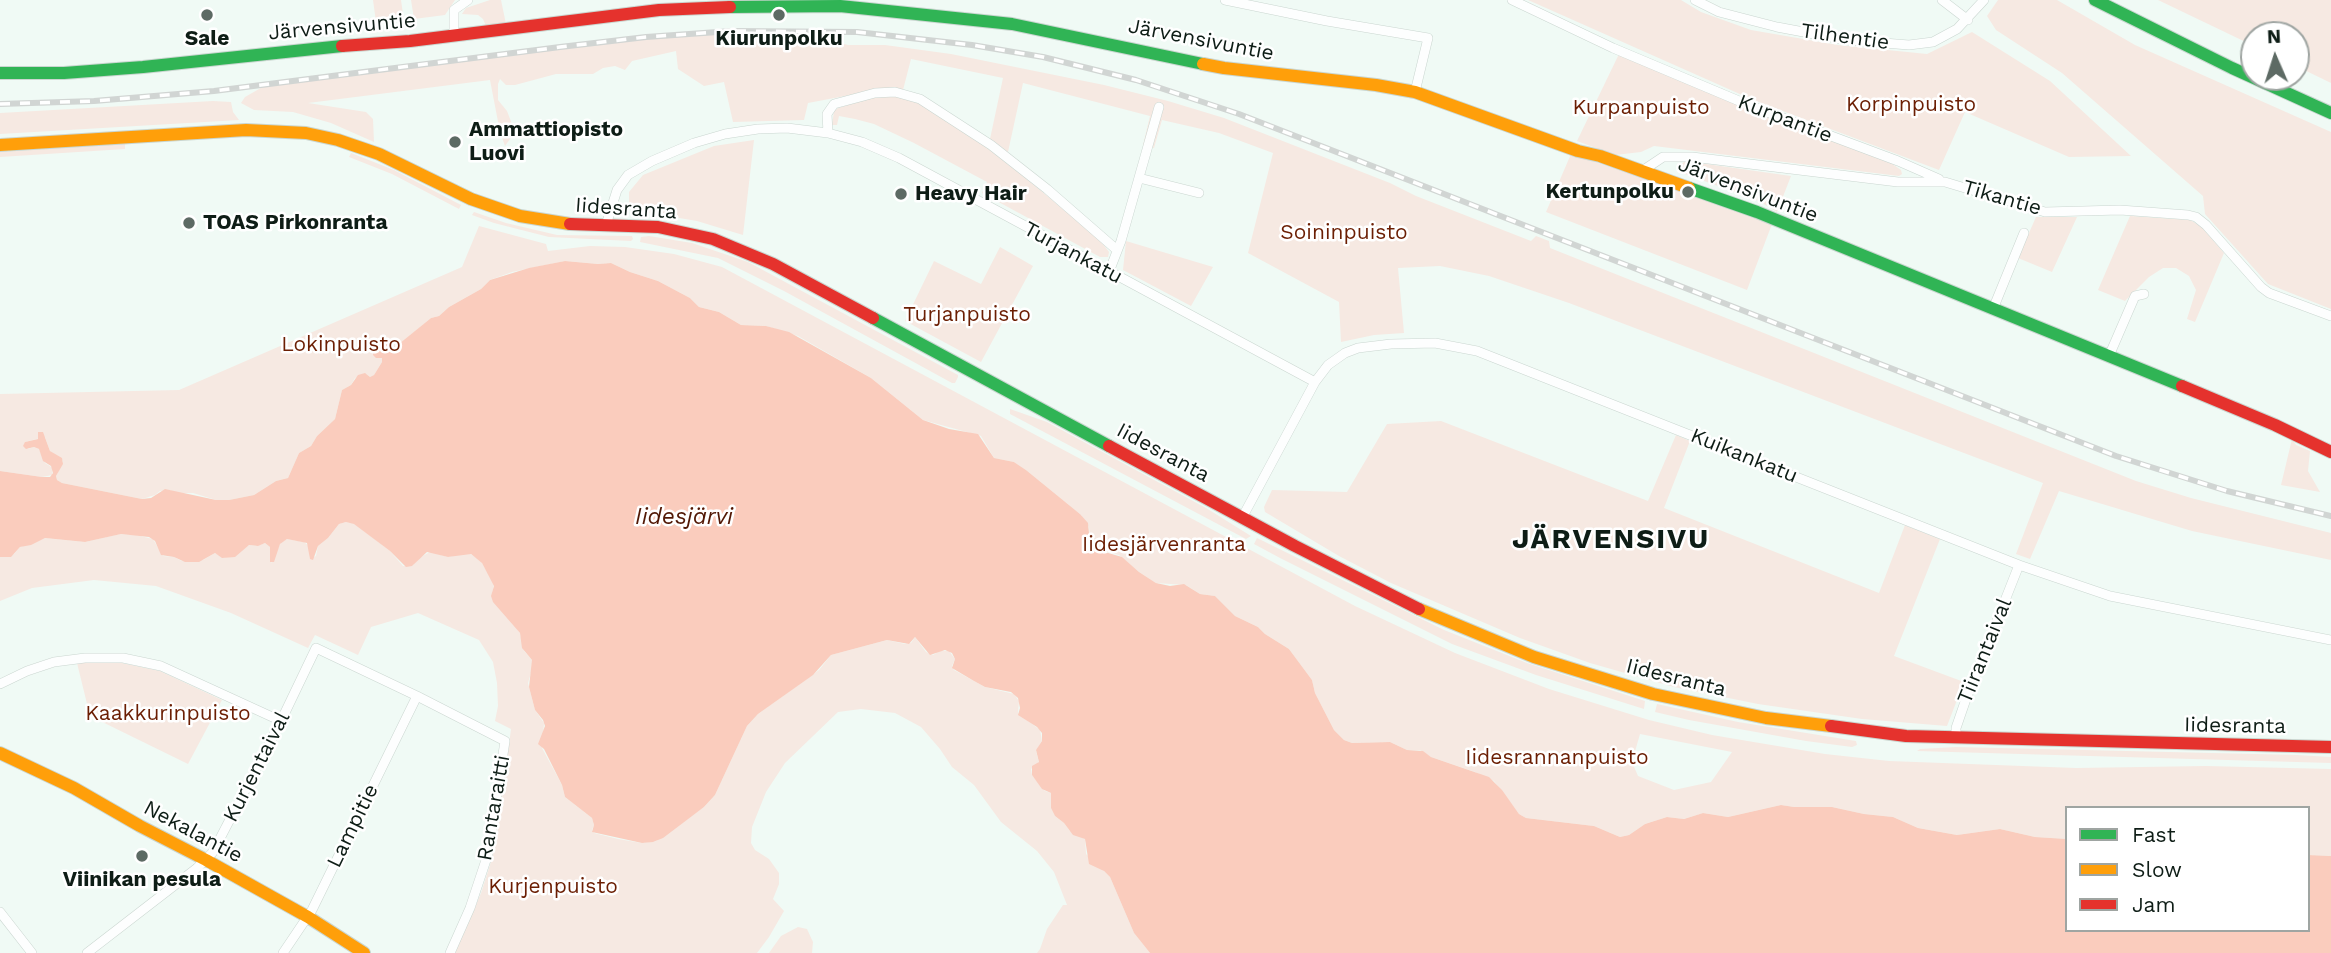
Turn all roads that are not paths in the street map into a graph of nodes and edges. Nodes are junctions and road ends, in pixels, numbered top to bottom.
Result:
1 (468, 0) edge
2 (1225, 0) edge
3 (1512, 0) edge
4 (1695, 0) edge
5 (1942, 0) edge
6 (1984, 0) edge
7 (2095, 0) edge
8 (1968, 20) junction
9 (454, 36) junction
10 (0, 73) edge
11 (1415, 92) junction
12 (1159, 107) dead end
13 (2331, 113) edge
14 (828, 133) junction
15 (0, 145) edge
16 (1642, 170) junction
17 (1139, 178) junction
18 (1945, 182) junction
19 (1199, 193) dead end
20 (606, 225) junction
21 (2024, 233) dead end
22 (1117, 250) junction
23 (1109, 272) junction
24 (2144, 294) dead end
25 (1993, 309) junction
26 (2331, 316) edge
27 (2109, 356) junction
28 (1315, 382) junction
29 (2331, 452) edge
30 (1242, 518) junction
31 (2019, 565) junction
32 (2331, 640) edge
33 (316, 648) joint
34 (0, 684) edge
35 (417, 696) junction
36 (282, 722) junction
37 (1956, 738) junction
38 (2331, 747) edge
39 (0, 754) edge
40 (206, 860) junction
41 (0, 912) edge
42 (308, 917) junction
43 (32, 953) edge
44 (87, 953) edge
45 (283, 953) edge
46 (364, 953) edge
47 (450, 953) edge

1 - 9 street
2 - 11 street
3 - 18 street, Kurpantie
4 - 8 street, Tilhentie
5 - 8 street
6 - 8 street, Tilhentie
7 - 13 main road
9 - 10 main road, Järvensivuntie
9 - 11 main road, Järvensivuntie
11 - 16 main road, Järvensivuntie
12 - 17 street
14 - 20 street, Turjankatu
14 - 22 street, Turjankatu
14 - 23 street, Turjankatu
15 - 20 main road, Iidesranta
16 - 18 street, Tikantie
16 - 25 main road, Järvensivuntie
17 - 19 street
17 - 22 street
18 - 26 street, Tikantie
20 - 30 main road, Iidesranta
21 - 25 street
22 - 23 street
23 - 28 street, Turjankatu
24 - 27 street
25 - 27 main road, Järvensivuntie
27 - 29 main road, Järvensivuntie
28 - 30 street, Kuikankatu
28 - 31 street, Kuikankatu
30 - 37 main road, Iidesranta
31 - 32 street, Kuikankatu
31 - 37 street, Tiirantaival
33 - 35 street, Rantaraitti
33 - 36 street, Kurjentaival
34 - 36 street
35 - 42 street, Lampitie
35 - 47 street, Rantaraitti
36 - 40 street, Kurjentaival
37 - 38 main road, Iidesranta
39 - 40 main road, Nekalantie
40 - 42 main road, Nekalantie
40 - 44 street, Kurjentaival
41 - 43 street
42 - 45 street, Lampitie
42 - 46 main road, Nekalantie

